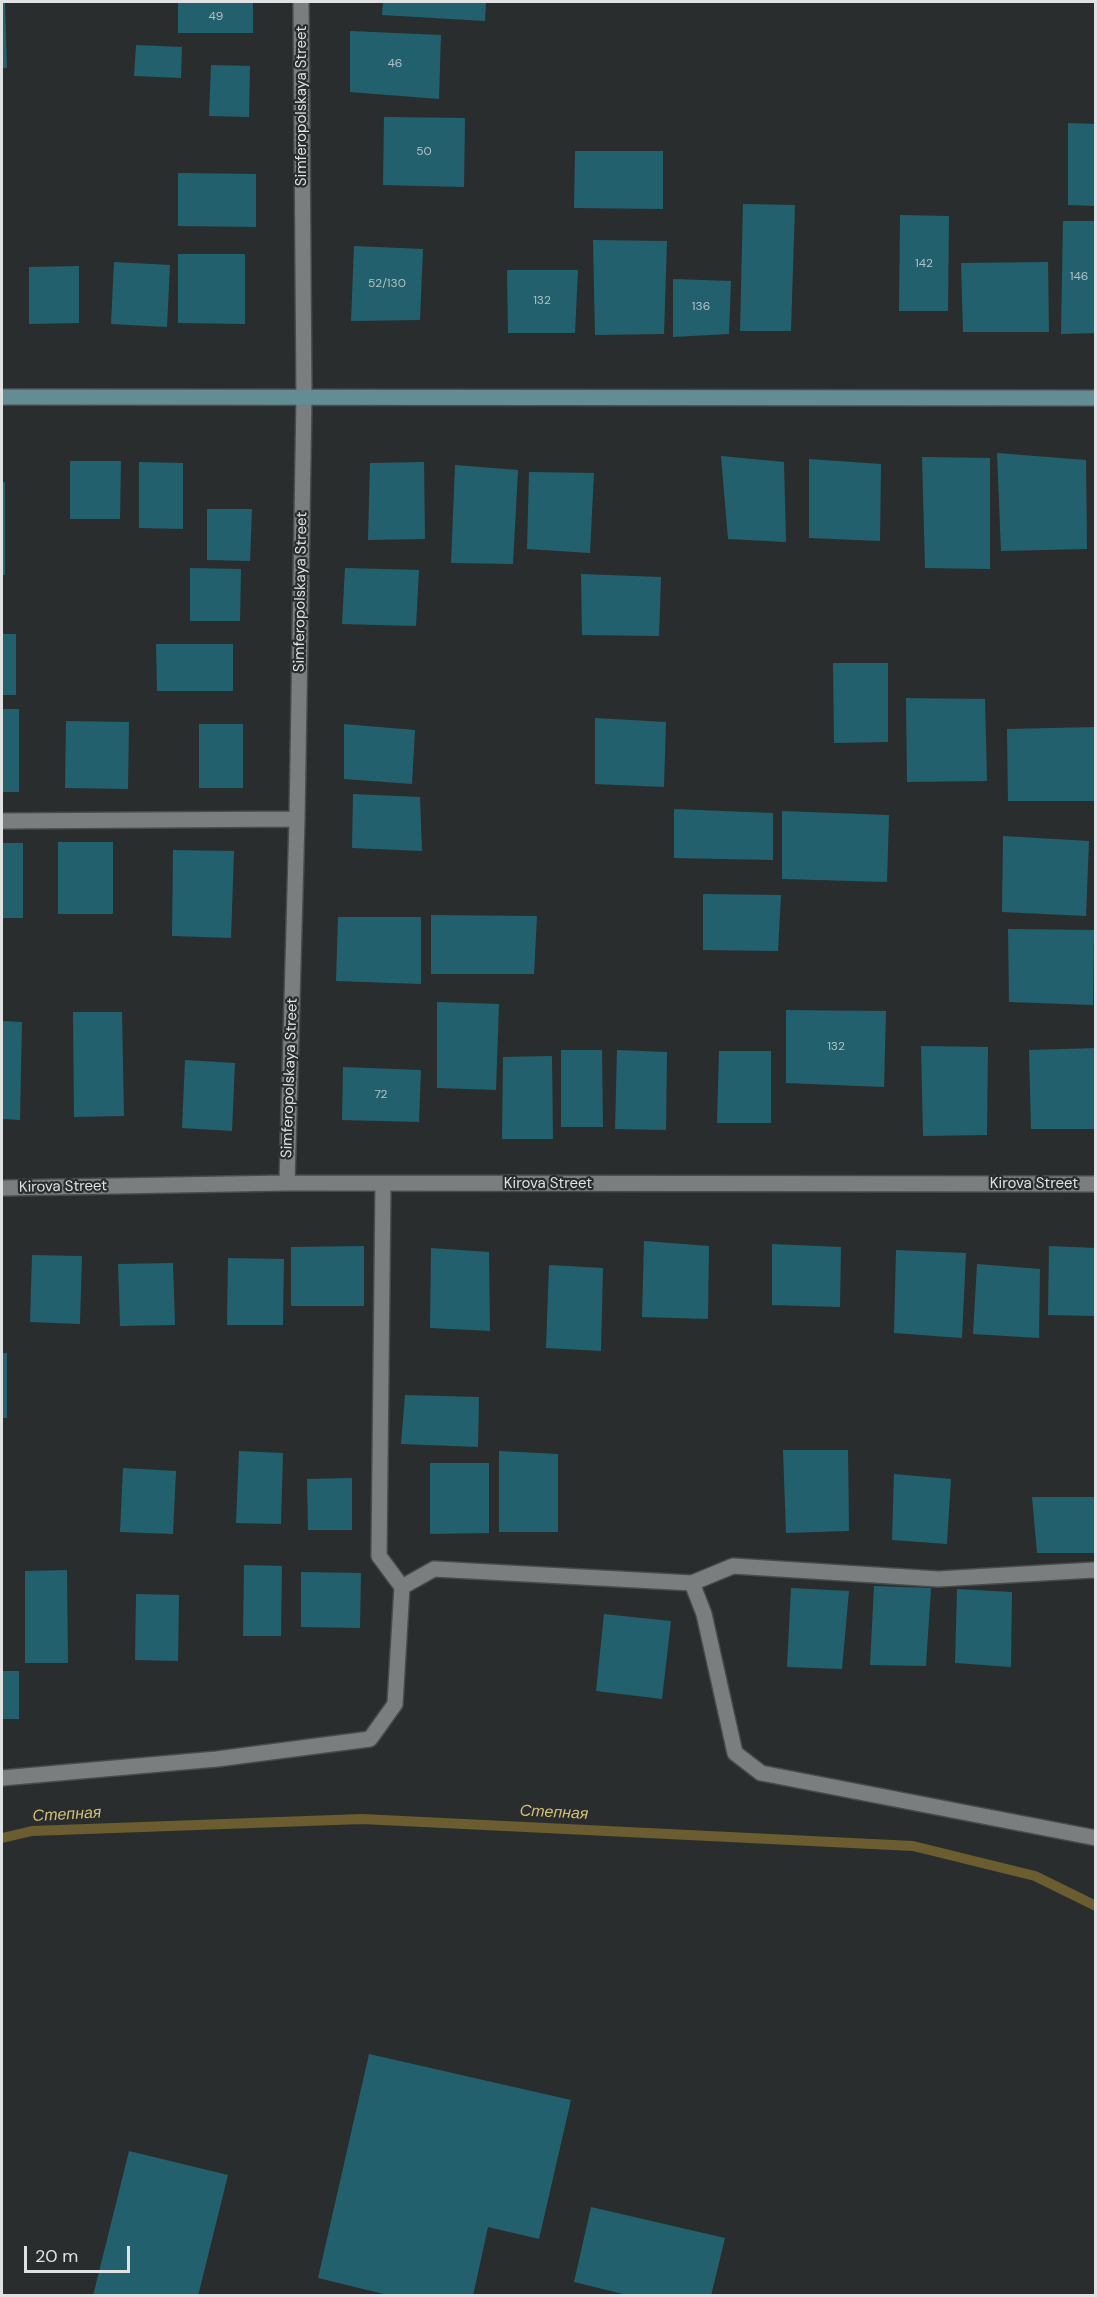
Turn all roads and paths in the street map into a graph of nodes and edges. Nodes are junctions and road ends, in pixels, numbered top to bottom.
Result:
1 (301, 2) edge
2 (2, 397) edge
3 (304, 397) junction
4 (1095, 398) edge
5 (297, 819) junction
6 (2, 821) edge
7 (287, 1183) junction
8 (383, 1184) junction
9 (1095, 1184) edge
10 (2, 1188) edge
11 (1094, 1570) dead end
12 (692, 1583) junction
13 (402, 1587) junction
14 (2, 1778) edge
15 (1095, 1838) edge

1 - 3 street, Simferopolskaya Street
2 - 3 main road
3 - 4 main road
3 - 5 street, Simferopolskaya Street
5 - 6 street
5 - 7 street, Simferopolskaya Street
7 - 8 street, Kirova Street
7 - 10 street, Kirova Street
8 - 9 street, Kirova Street
8 - 13 street
11 - 12 street
12 - 13 street
12 - 15 street
13 - 14 street

